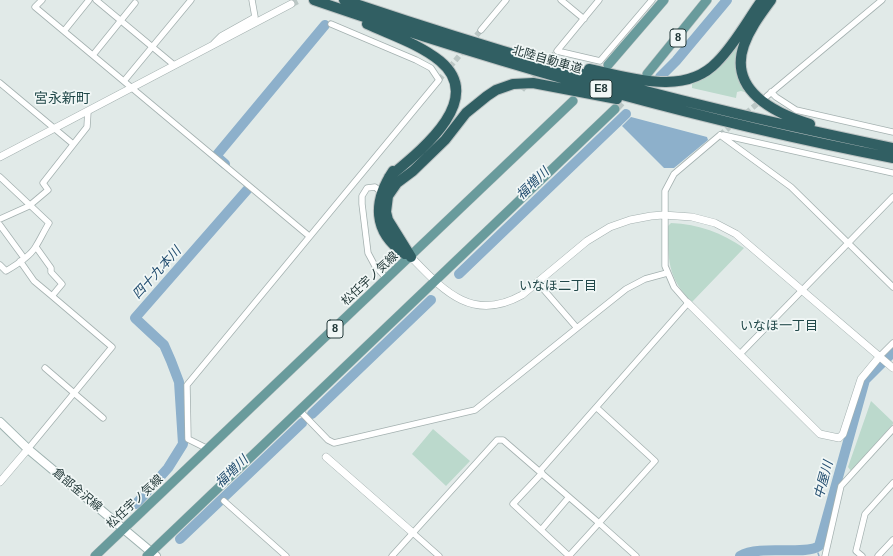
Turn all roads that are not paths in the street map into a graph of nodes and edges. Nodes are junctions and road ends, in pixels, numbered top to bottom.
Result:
1 (42, 0) edge
2 (89, 0) edge
3 (96, 0) edge
4 (191, 0) edge
5 (252, 0) edge
6 (305, 0) edge
7 (314, 0) edge
8 (344, 0) edge
9 (506, 0) edge
10 (561, 0) edge
11 (599, 0) edge
12 (652, 0) edge
13 (664, 0) edge
14 (707, 0) edge
15 (762, 0) edge
16 (771, 0) edge
17 (882, 0) edge
18 (135, 3) dead end
19 (291, 4) dead end
20 (584, 19) junction
21 (120, 20) junction
22 (331, 24) dead end
23 (481, 30) tunnel mouth
24 (64, 31) junction
25 (212, 45) junction
26 (152, 46) junction
27 (493, 48) junction
28 (93, 55) junction
29 (174, 65) junction
30 (608, 66) dead end
31 (648, 74) dead end
32 (124, 81) junction
33 (0, 83) edge
34 (132, 87) junction
35 (573, 101) dead end
36 (615, 109) tunnel mouth
37 (88, 111) junction
38 (698, 114) junction
39 (451, 122) junction
40 (56, 129) junction
41 (893, 132) edge
42 (720, 135) junction
43 (73, 144) junction
44 (893, 145) edge
45 (893, 148) edge
46 (0, 157) edge
47 (893, 158) edge
48 (893, 174) edge
49 (0, 177) edge
50 (393, 180) junction
51 (381, 192) junction
52 (893, 197) edge
53 (29, 206) junction
54 (664, 215) junction
55 (0, 219) edge
56 (0, 225) edge
57 (309, 236) junction
58 (848, 242) junction
59 (36, 247) junction
60 (410, 257) junction
61 (22, 260) junction
62 (0, 265) edge
63 (667, 272) junction
64 (388, 279) junction
65 (434, 281) junction
66 (538, 283) junction
67 (893, 287) edge
68 (803, 289) junction
69 (52, 296) junction
70 (688, 303) junction
71 (576, 328) junction
72 (893, 343) edge
73 (740, 354) junction
74 (881, 357) junction
75 (892, 367) edge
76 (45, 368) dead end
77 (73, 393) junction
78 (597, 408) junction
79 (299, 410) junction
80 (103, 418) dead end
81 (0, 422) edge
82 (893, 429) edge
83 (28, 449) junction
84 (208, 449) junction
85 (326, 457) dead end
86 (541, 472) junction
87 (0, 482) edge
88 (893, 483) edge
89 (570, 497) junction
90 (224, 502) dead end
91 (599, 523) junction
92 (123, 529) junction
93 (541, 530) junction
94 (413, 533) junction
95 (893, 540) edge
96 (151, 555) edge
97 (95, 556) edge
98 (286, 556) edge
99 (392, 556) edge
100 (439, 556) edge
101 (569, 556) edge
102 (636, 556) edge
103 (824, 556) edge
104 (862, 556) edge
105 (878, 556) edge

1 - 24 street
2 - 24 street
3 - 21 street
4 - 26 street
5 - 25 street
6 - 39 highway
7 - 38 highway, 北陸自動車道 / E8
8 - 27 highway, 北陸自動車道 / E8
9 - 23 street
10 - 20 street
11 - 20 street
12 - 20 street
13 - 30 main road
14 - 31 main road, 8
15 - 27 highway
16 - 44 highway
17 - 41 street
18 - 21 street
19 - 25 street
21 - 26 street
21 - 28 street
22 - 57 street
24 - 28 street
25 - 29 street
26 - 29 street
26 - 32 street
27 - 45 highway, 北陸自動車道 / E8
28 - 32 street
29 - 34 street
32 - 34 street
33 - 40 street
34 - 37 street
34 - 57 street
35 - 60 main road, 松任宇ノ気線 / 8
36 - 65 main road
37 - 40 street
37 - 43 street
38 - 39 highway
38 - 47 highway, 北陸自動車道 / E8
39 - 50 highway
39 - 50 highway
40 - 43 street
40 - 46 street
42 - 48 street
42 - 54 street
42 - 58 street
43 - 53 street
49 - 53 street
50 - 51 highway
50 - 60 highway
51 - 60 highway
51 - 64 street
52 - 58 street
53 - 55 street
53 - 59 street
54 - 63 street
54 - 66 street
54 - 68 street
56 - 61 street
57 - 84 street
58 - 67 street
58 - 68 street
59 - 61 street
59 - 69 street
60 - 64 main road, 松任宇ノ気線 / 8
60 - 65 street
61 - 62 street
61 - 69 street
63 - 70 street
63 - 71 street
64 - 84 main road, 松任宇ノ気線 / 8
65 - 66 street
65 - 79 main road
66 - 71 street
68 - 73 street
68 - 74 street
69 - 77 street
70 - 73 street
70 - 78 street
71 - 79 street
72 - 74 street
73 - 74 street
74 - 75 street
76 - 77 street
77 - 80 street
77 - 83 street
78 - 86 street
78 - 91 street
79 - 96 main road
81 - 83 main road, 倉部金沢線
82 - 103 street
83 - 87 street
83 - 92 main road, 倉部金沢線
84 - 92 main road, 松任宇ノ気線 / 8
85 - 94 street
86 - 89 street
86 - 93 street
86 - 94 street
88 - 104 street
89 - 91 street
89 - 93 street
90 - 98 street
91 - 101 street
91 - 102 street
92 - 96 main road, 倉部金沢線
92 - 97 main road, 松任宇ノ気線 / 8
93 - 101 street
94 - 99 street
94 - 100 street
95 - 105 street

